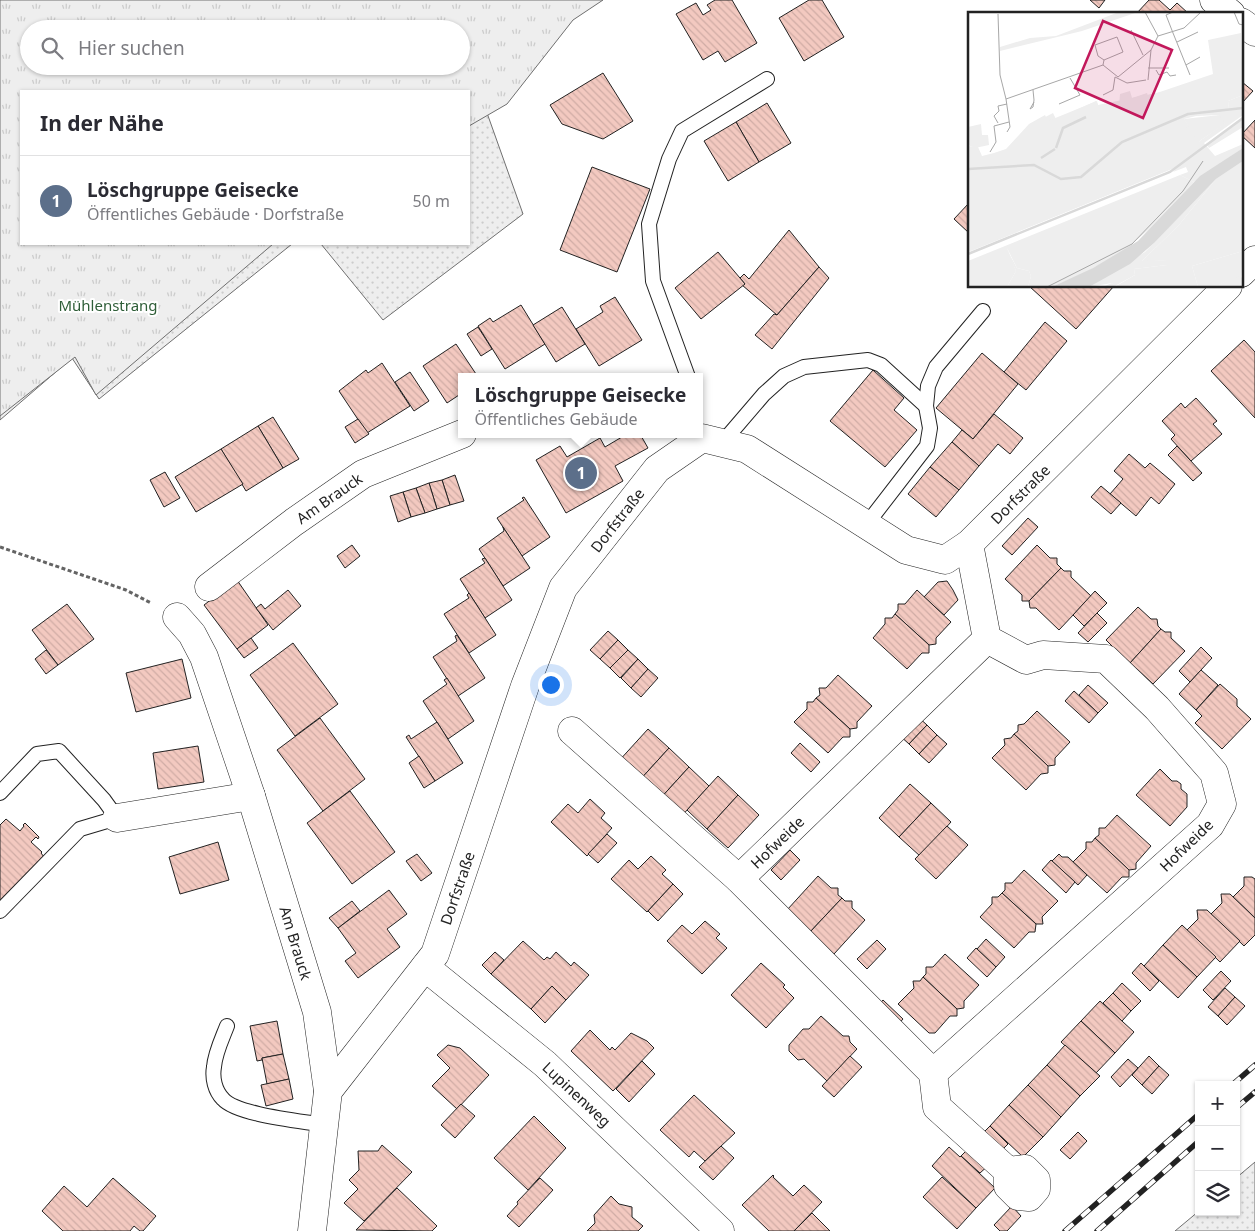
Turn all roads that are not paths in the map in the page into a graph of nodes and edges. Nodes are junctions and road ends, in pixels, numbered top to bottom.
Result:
1 (1214, 0) edge
2 (1229, 12) edge
3 (1242, 23) edge
4 (1255, 32) edge
5 (767, 79) dead end
6 (1255, 260) edge
7 (1242, 272) edge
8 (1226, 288) edge
9 (983, 311) dead end
10 (687, 373) edge
11 (926, 406) junction
12 (458, 436) edge
13 (704, 436) edge
14 (701, 438) edge
15 (866, 525) junction
16 (969, 544) junction
17 (209, 587) dead end
18 (177, 616) road end
19 (987, 639) junction
20 (572, 731) dead end
21 (0, 793) edge
22 (251, 796) junction
23 (117, 818) junction
24 (739, 879) junction
25 (0, 911) edge
26 (425, 967) junction
27 (227, 1026) dead end
28 (933, 1073) junction
29 (328, 1091) junction
30 (324, 1125) junction
31 (1008, 1171) dead end
32 (312, 1231) edge
33 (720, 1231) edge

1 - 2 street
3 - 4 street
5 - 10 lane
6 - 7 street
8 - 16 street, Dorfstraße
9 - 11 lane
11 - 13 lane
11 - 15 lane
12 - 17 street, Am Brauck
13 - 15 street, Dorfstraße
14 - 26 street, Dorfstraße
15 - 16 street, Dorfstraße
16 - 19 street
18 - 22 street, Am Brauck
19 - 24 street, Hofweide
19 - 28 street, Hofweide
20 - 24 street, Hofweide
21 - 23 lane
22 - 23 street
22 - 29 street, Am Brauck
23 - 25 lane
24 - 28 street, Hofweide
26 - 29 street, Dorfstraße
26 - 33 street, Lupinenweg
27 - 30 lane
28 - 31 street
29 - 30 street
30 - 32 street

